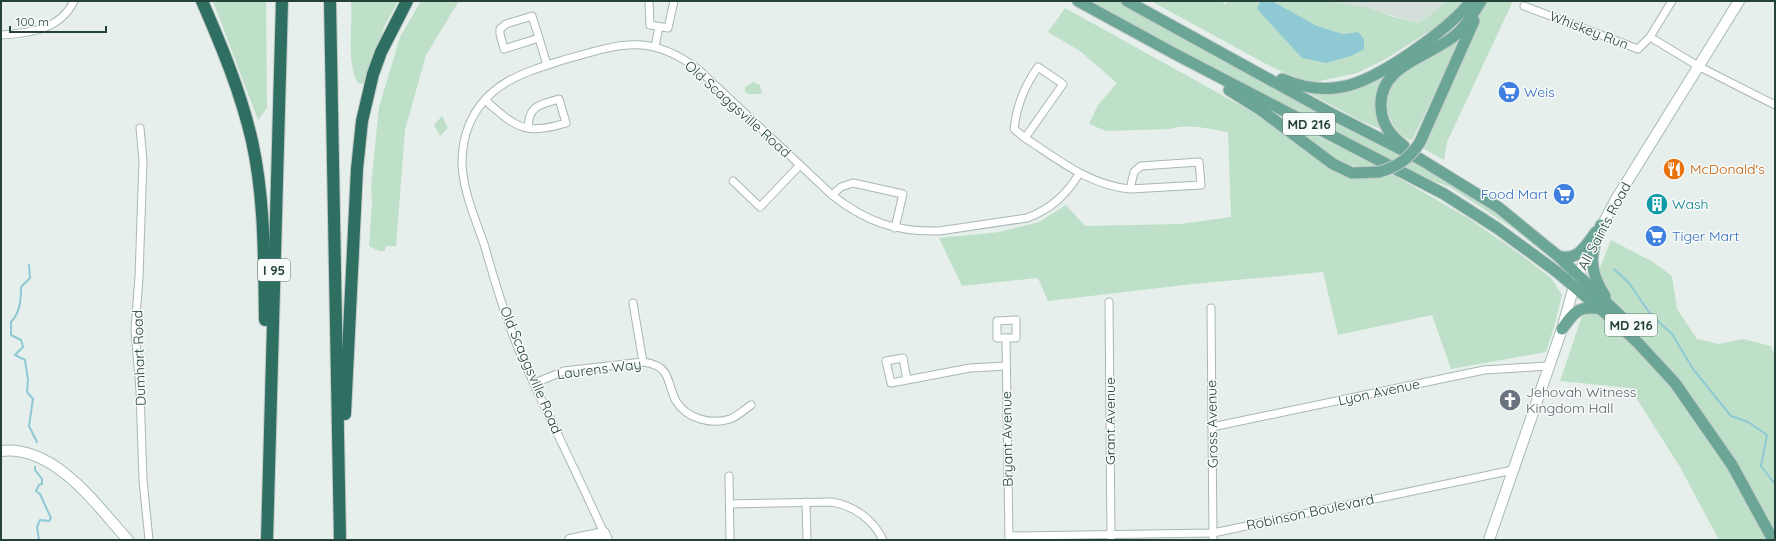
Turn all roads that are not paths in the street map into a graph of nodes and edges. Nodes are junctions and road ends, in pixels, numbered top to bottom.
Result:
1 (74, 1) edge
2 (202, 1) edge
3 (282, 1) edge
4 (330, 1) edge
5 (407, 1) edge
6 (649, 1) edge
7 (674, 1) edge
8 (1078, 1) edge
9 (1128, 1) edge
10 (1471, 1) edge
11 (1482, 1) edge
12 (1672, 1) edge
13 (1739, 1) edge
14 (1524, 6) dead end
15 (659, 27) junction
16 (1184, 33) junction
17 (1, 35) edge
18 (1650, 37) junction
19 (539, 38) junction
20 (655, 47) junction
21 (1175, 54) junction
22 (547, 65) junction
23 (1698, 66) junction
24 (485, 100) junction
25 (1775, 104) edge
26 (140, 128) dead end
27 (528, 128) junction
28 (1025, 138) junction
29 (1420, 159) junction
30 (800, 165) junction
31 (1080, 174) junction
32 (733, 181) dead end
33 (1130, 189) junction
34 (832, 195) junction
35 (1601, 225) junction
36 (895, 228) junction
37 (1558, 256) junction
38 (1578, 275) junction
39 (1574, 286) junction
40 (1109, 302) dead end
41 (633, 303) dead end
42 (1211, 308) dead end
43 (1602, 310) junction
44 (1633, 328) junction
45 (1562, 329) junction
46 (1006, 338) dead end
47 (643, 362) junction
48 (1006, 366) junction
49 (1548, 366) junction
50 (907, 380) dead end
51 (535, 383) junction
52 (1675, 383) junction
53 (751, 405) dead end
54 (1212, 427) junction
55 (269, 450) junction
56 (1, 451) edge
57 (1513, 470) junction
58 (729, 476) dead end
59 (340, 489) junction
60 (806, 502) junction
61 (730, 504) junction
62 (606, 536) edge
63 (1213, 536) edge
64 (1111, 537) edge
65 (1009, 538) edge
66 (128, 540) edge
67 (149, 540) edge
68 (267, 540) edge
69 (340, 540) edge
70 (570, 540) edge
71 (730, 540) edge
72 (807, 540) edge
73 (883, 540) edge
74 (1489, 540) edge
75 (1773, 540) edge

1 - 17 street
2 - 55 highway
3 - 55 highway, I 95
4 - 59 highway
5 - 59 highway
6 - 15 street
7 - 15 street
8 - 21 main road, MD 216
9 - 16 main road, MD 216
10 - 16 main road
11 - 21 main road, bridge
11 - 29 main road
12 - 18 street, Whiskey Run
13 - 23 street, All Saints Road
14 - 18 street, Whiskey Run
15 - 20 street
16 - 29 main road, MD 216
18 - 23 street, Whiskey Run
19 - 19 street
19 - 22 street
20 - 22 street, Old Scaggsville Road
20 - 30 street, Old Scaggsville Road
21 - 39 main road, MD 216
22 - 24 street, Old Scaggsville Road
23 - 25 street, Whiskey Run
23 - 35 street, All Saints Road
24 - 27 street
24 - 51 street, Old Scaggsville Road
26 - 67 street, Dumhart Road
27 - 27 street
28 - 28 street
28 - 31 street
29 - 37 main road, MD 216
30 - 32 street
30 - 34 street, Old Scaggsville Road
31 - 33 street
31 - 36 street, Old Scaggsville Road
33 - 33 street
34 - 36 street, Old Scaggsville Road
34 - 36 street
35 - 37 main road
35 - 38 street, All Saints Road
35 - 44 main road
37 - 38 main road, MD 216
38 - 39 street, All Saints Road
38 - 44 main road, MD 216
39 - 43 main road, MD 216
39 - 45 street, All Saints Road
40 - 64 street, Grant Avenue
41 - 47 street
42 - 54 street, Gross Avenue
43 - 45 main road
43 - 52 main road, MD 216
44 - 52 main road, MD 216
45 - 49 street, All Saints Road
46 - 48 street, Bryant Avenue
47 - 51 street, Laurens Way
47 - 53 street, Laurens Way
48 - 50 street
48 - 65 street, Bryant Avenue
49 - 54 street, Lyon Avenue
49 - 57 street, All Saints Road
51 - 62 street, Old Scaggsville Road
52 - 75 main road, MD 216
54 - 63 street, Gross Avenue
55 - 68 highway, I 95
56 - 66 street
57 - 63 street, Robinson Boulevard
57 - 74 street, All Saints Road
58 - 61 street
59 - 69 highway
60 - 61 street
60 - 72 street
60 - 73 street
61 - 71 street
62 - 70 street
63 - 64 street, Robinson Boulevard
64 - 65 street, Robinson Boulevard

